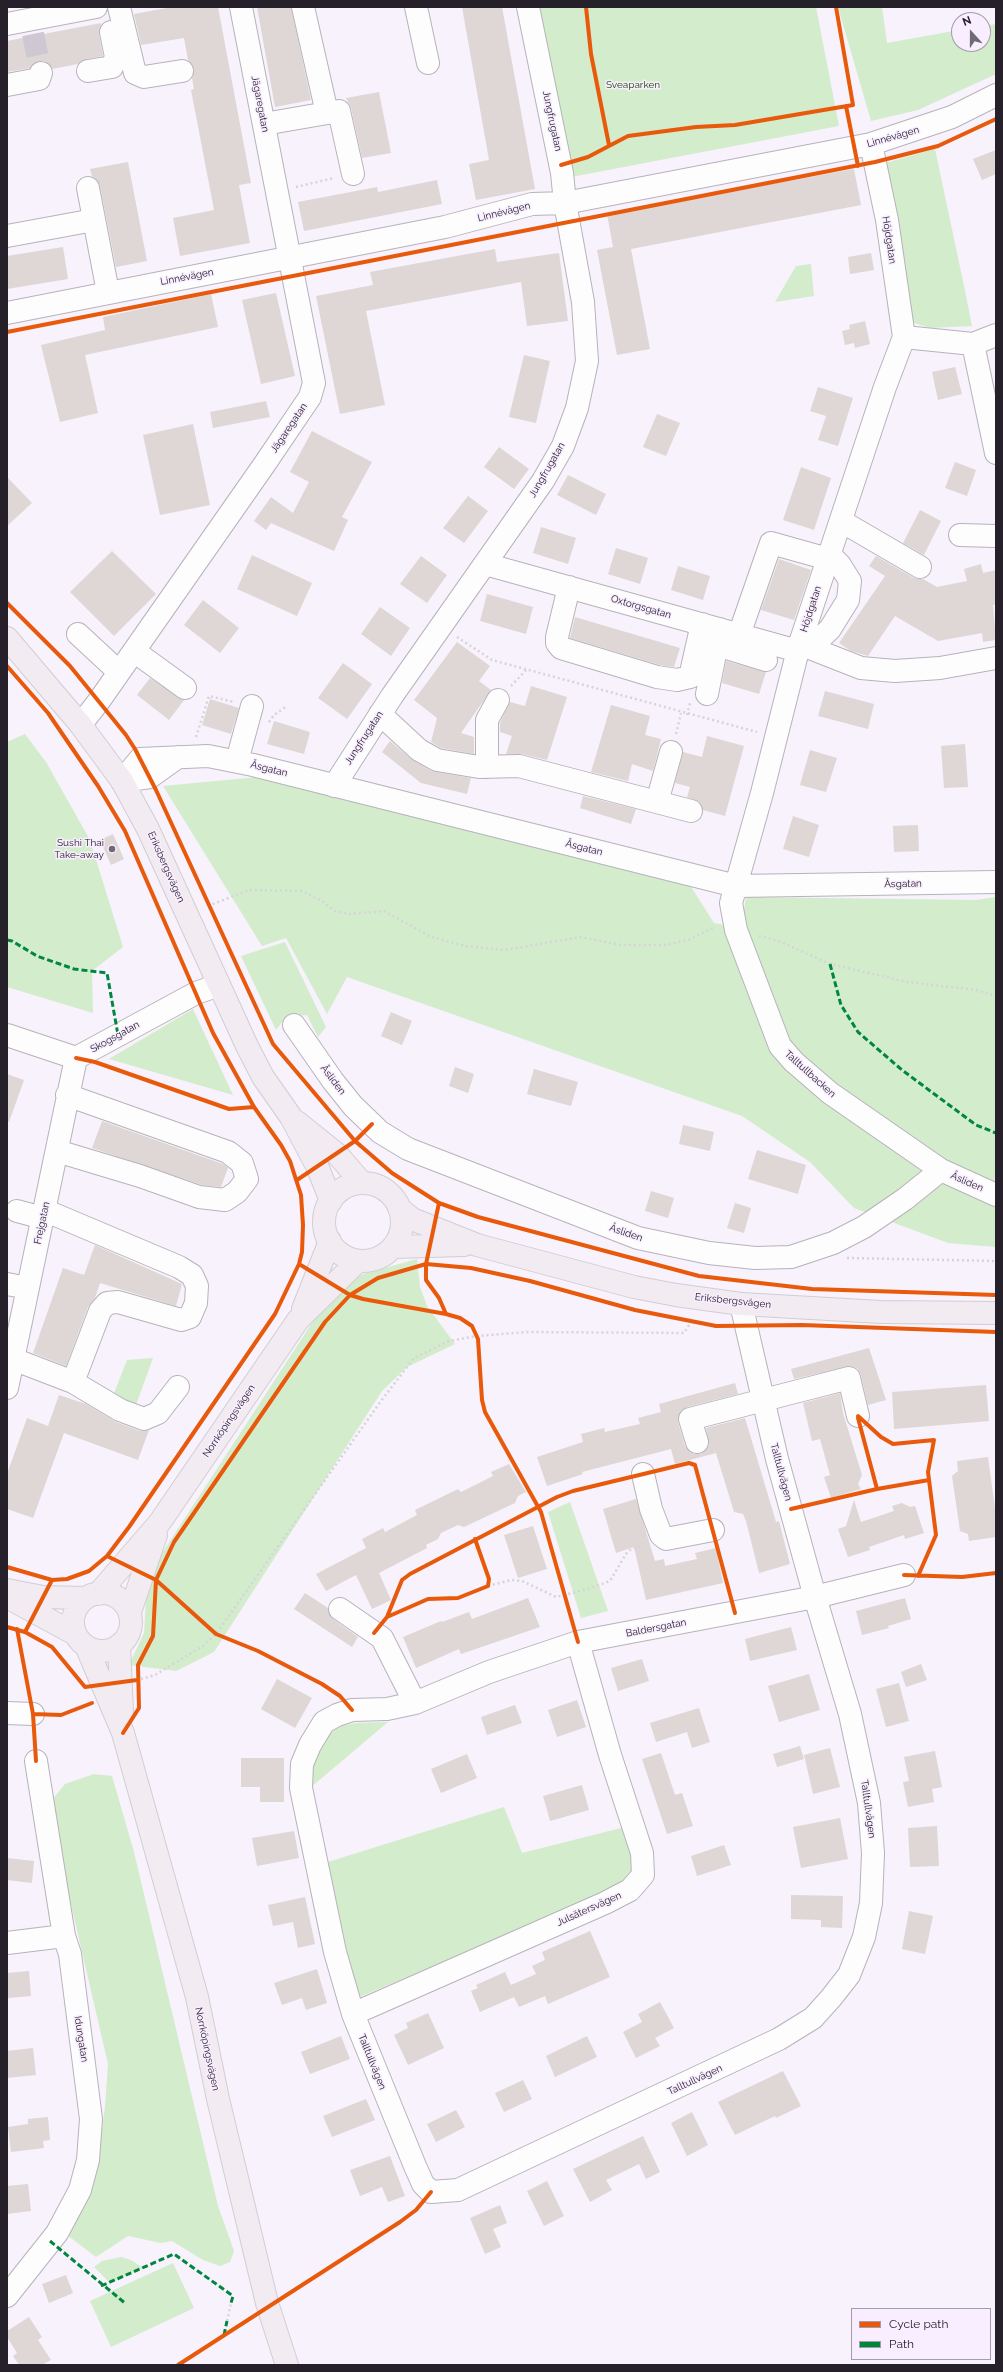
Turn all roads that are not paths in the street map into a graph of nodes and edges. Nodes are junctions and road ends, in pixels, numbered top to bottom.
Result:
1 (96, 7) edge
2 (105, 7) edge
3 (119, 7) edge
4 (241, 7) edge
5 (303, 7) edge
6 (416, 7) edge
7 (528, 7) edge
8 (34, 20) edge
9 (7, 24) edge
10 (428, 63) dead end
11 (88, 71) dead end
12 (182, 71) dead end
13 (41, 73) dead end
14 (7, 85) edge
15 (996, 95) edge
16 (327, 113) junction
17 (264, 124) junction
18 (872, 144) junction
19 (353, 174) road end
20 (88, 188) dead end
21 (564, 203) junction
22 (94, 220) junction
23 (7, 236) edge
24 (291, 258) junction
25 (108, 292) junction
26 (7, 313) edge
27 (996, 335) edge
28 (904, 337) junction
29 (973, 344) junction
30 (996, 453) edge
31 (841, 521) junction
32 (960, 535) dead end
33 (996, 536) edge
34 (829, 557) junction
35 (485, 564) junction
36 (920, 567) dead end
37 (569, 587) junction
38 (719, 633) junction
39 (78, 634) dead end
40 (7, 638) edge
41 (802, 648) junction
42 (134, 651) junction
43 (996, 658) edge
44 (766, 660) dead end
45 (119, 672) junction
46 (185, 688) dead end
47 (707, 694) dead end
48 (498, 700) dead end
49 (252, 706) road end
50 (380, 714) junction
51 (81, 724) junction
52 (672, 752) dead end
53 (237, 761) junction
54 (487, 767) junction
55 (122, 781) junction
56 (334, 786) junction
57 (657, 802) junction
58 (691, 811) dead end
59 (996, 882) edge
60 (736, 886) junction
61 (219, 985) junction
62 (294, 1025) dead end
63 (7, 1035) edge
64 (76, 1058) junction
65 (67, 1095) junction
66 (291, 1117) junction
67 (57, 1151) junction
68 (941, 1170) junction
69 (362, 1183) junction
70 (996, 1195) edge
71 (331, 1201) junction
72 (400, 1208) junction
73 (16, 1211) dead end
74 (44, 1214) junction
75 (330, 1241) junction
76 (477, 1245) junction
77 (393, 1247) junction
78 (358, 1261) junction
79 (7, 1284) edge
80 (28, 1288) junction
81 (741, 1304) junction
82 (996, 1313) edge
83 (298, 1320) junction
84 (13, 1359) junction
85 (73, 1382) junction
86 (178, 1386) dead end
87 (7, 1388) edge
88 (763, 1400) junction
89 (858, 1416) dead end
90 (697, 1442) dead end
91 (643, 1474) dead end
92 (160, 1522) junction
93 (713, 1530) dead end
94 (904, 1575) dead end
95 (7, 1590) edge
96 (91, 1596) junction
97 (7, 1597) edge
98 (815, 1598) junction
99 (340, 1609) dead end
100 (130, 1612) junction
101 (81, 1641) junction
102 (578, 1642) junction
103 (119, 1645) junction
104 (415, 1703) junction
105 (7, 1713) edge
106 (33, 1714) dead end
107 (123, 1733) junction
108 (36, 1761) dead end
109 (64, 1936) junction
110 (7, 1943) edge
111 (353, 2014) junction
112 (7, 2296) edge
113 (287, 2365) edge

1 - 8 street
2 - 11 street
3 - 12 street
4 - 17 street, Jägaregatan
5 - 16 street
6 - 10 street
7 - 21 street, Jungfrugatan
8 - 9 street
13 - 14 street
15 - 18 street, Linnévägen
16 - 17 street
16 - 19 street
17 - 24 street, Jägaregatan
18 - 21 street, Linnévägen
18 - 28 street, Höjdgatan
20 - 22 street
21 - 24 street, Linnévägen
21 - 35 street, Jungfrugatan
22 - 23 street
22 - 25 street
24 - 25 street, Linnévägen
24 - 42 street, Jägaregatan
25 - 26 street, Linnévägen
27 - 29 street
28 - 29 street
28 - 31 street, Höjdgatan
29 - 30 street
31 - 34 street, Höjdgatan
31 - 36 street
32 - 33 street
34 - 38 street
34 - 41 street, Höjdgatan
34 - 41 street
35 - 37 street, Oxtorgsgatan
35 - 50 street, Jungfrugatan
37 - 38 street, Oxtorgsgatan
37 - 38 street
38 - 41 street, Oxtorgsgatan
38 - 44 street
38 - 47 street
39 - 45 street
40 - 51 main road, Eriksbergsvägen
41 - 43 street, Oxtorgsgatan
41 - 60 street, Höjdgatan
42 - 45 street, Jägaregatan
42 - 46 street
45 - 51 street, Jägaregatan
48 - 54 street
49 - 53 street
50 - 54 street
50 - 56 street, Jungfrugatan
51 - 55 main road, Eriksbergsvägen
52 - 57 street
53 - 55 street, Åsgatan
53 - 56 street, Åsgatan
54 - 57 street
55 - 61 main road, Eriksbergsvägen
56 - 60 street, Åsgatan
57 - 58 street
59 - 60 street, Åsgatan
60 - 68 street, Talltullbacken
61 - 64 street, Skogsgatan
61 - 66 main road, Eriksbergsvägen
62 - 68 street, Åsliden
63 - 64 street
64 - 65 street, Frejgatan
65 - 67 street, Frejgatan
65 - 67 street
66 - 69 main road, Eriksbergsvägen
66 - 71 main road, Eriksbergsvägen
67 - 74 street, Frejgatan
68 - 70 street, Åsliden
69 - 71 main road
69 - 72 main road
71 - 75 main road
72 - 76 main road, Eriksbergsvägen
72 - 77 main road
73 - 74 street
74 - 80 street, Frejgatan
74 - 85 street
75 - 78 main road
75 - 83 main road, Norrköpingsvägen
76 - 77 main road, Eriksbergsvägen
76 - 81 main road, Eriksbergsvägen
77 - 78 main road
78 - 83 main road, Norrköpingsvägen
79 - 80 street
80 - 84 street, Frejgatan
81 - 82 main road, Eriksbergsvägen
81 - 88 street, Talltullvägen
83 - 92 main road, Norrköpingsvägen
84 - 85 street
84 - 87 street, Frejgatan
85 - 86 street
88 - 89 street
88 - 90 street
88 - 98 street, Talltullvägen
91 - 93 street
92 - 96 main road, Norrköpingsvägen
92 - 100 main road, Norrköpingsvägen
94 - 98 street, Baldersgatan
95 - 96 main road
96 - 100 main road
96 - 101 main road
97 - 101 main road
98 - 102 street, Baldersgatan
98 - 111 street, Talltullvägen
99 - 104 street
100 - 103 main road
101 - 103 main road
101 - 107 main road, Norrköpingsvägen
102 - 104 street, Baldersgatan
102 - 111 street, Julsätersvägen
103 - 107 main road, Norrköpingsvägen
104 - 111 street, Talltullvägen
105 - 106 street
107 - 113 main road, Norrköpingsvägen
108 - 109 street, Idungatan
109 - 110 street
109 - 112 street, Idungatan

